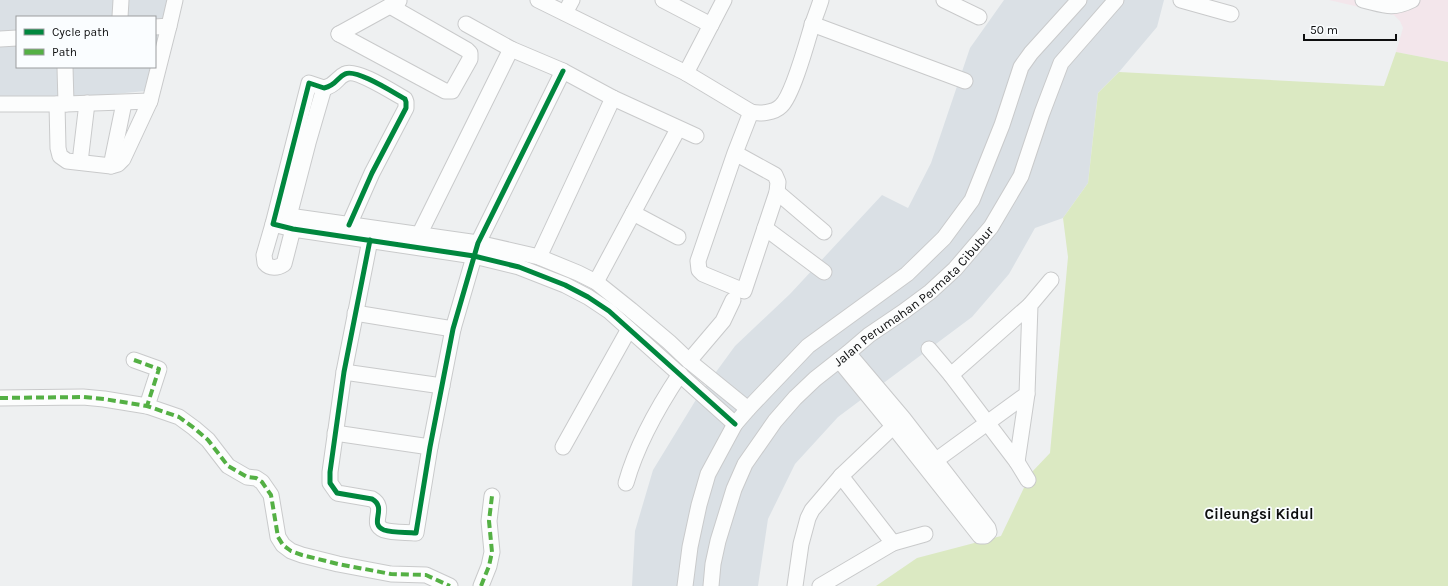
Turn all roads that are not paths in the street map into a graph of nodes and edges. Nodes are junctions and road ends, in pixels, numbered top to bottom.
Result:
1 (121, 0) edge
2 (175, 0) edge
3 (538, 0) edge
4 (572, 0) edge
5 (663, 0) edge
6 (724, 0) edge
7 (821, 0) edge
8 (944, 0) edge
9 (1079, 0) edge
10 (1116, 0) edge
11 (1181, 0) edge
12 (1363, 0) edge
13 (1412, 0) edge
14 (395, 3) edge
15 (565, 13) junction
16 (1231, 14) dead end
17 (120, 16) edge
18 (979, 17) dead end
19 (466, 24) dead end
20 (712, 24) junction
21 (812, 24) junction
22 (162, 27) edge
23 (16, 38) edge
24 (0, 39) edge
25 (512, 49) junction
26 (156, 64) edge
27 (65, 68) edge
28 (155, 68) edge
29 (563, 71) junction
30 (686, 73) junction
31 (965, 81) dead end
32 (324, 88) junction
33 (613, 98) junction
34 (150, 101) junction
35 (87, 103) junction
36 (124, 103) junction
37 (0, 104) edge
38 (61, 104) junction
39 (751, 112) junction
40 (678, 129) junction
41 (696, 136) dead end
42 (735, 153) junction
43 (80, 162) junction
44 (111, 166) junction
45 (776, 192) junction
46 (633, 213) junction
47 (283, 222) junction
48 (349, 225) junction
49 (765, 228) junction
50 (824, 232) dead end
51 (419, 235) junction
52 (678, 237) dead end
53 (370, 240) junction
54 (476, 249) junction
55 (539, 257) junction
56 (824, 272) dead end
57 (1052, 280) dead end
58 (596, 282) junction
59 (733, 300) dead end
60 (1030, 305) junction
61 (356, 313) junction
62 (453, 329) junction
63 (629, 329) junction
64 (929, 349) dead end
65 (844, 357) junction
66 (134, 360) dead end
67 (689, 361) junction
68 (344, 372) junction
69 (680, 374) junction
70 (951, 375) junction
71 (442, 386) junction
72 (1027, 394) junction
73 (0, 398) edge
74 (147, 406) junction
75 (748, 409) junction
76 (898, 422) junction
77 (987, 422) junction
78 (735, 424) junction
79 (335, 433) junction
80 (430, 447) junction
81 (563, 447) dead end
82 (1017, 462) junction
83 (841, 476) junction
84 (1028, 480) dead end
85 (626, 483) dead end
86 (492, 496) dead end
87 (925, 534) dead end
88 (893, 543) junction
89 (450, 586) edge
90 (481, 586) edge
91 (685, 586) edge
92 (711, 586) edge
93 (795, 586) edge
94 (820, 586) edge

1 - 17 street
2 - 22 street
3 - 15 street
4 - 15 street
5 - 20 street
6 - 20 street
7 - 21 street
8 - 18 street
9 - 75 street, Jalan Perumahan Permata Cibubur
10 - 65 street, Jalan Perumahan Permata Cibubur
11 - 16 street
12 - 13 street
14 - 14 street
15 - 30 street
19 - 25 street
20 - 30 street
21 - 31 street
21 - 39 street
22 - 26 street
23 - 24 street
25 - 29 street
25 - 51 street
27 - 38 street
28 - 34 street
29 - 33 street
29 - 54 street
30 - 39 street
32 - 47 street
32 - 47 street
32 - 48 street
33 - 40 street
33 - 55 street
34 - 36 street
34 - 44 street
35 - 36 street
35 - 38 street
35 - 43 street
36 - 44 street
37 - 38 street
38 - 43 street
39 - 42 street
40 - 41 street
40 - 46 street
42 - 45 street
42 - 49 street
43 - 44 street
45 - 49 street
45 - 50 street
46 - 52 street
46 - 58 street
47 - 48 street
47 - 53 street
48 - 51 street
49 - 56 street
51 - 54 street
53 - 54 street
53 - 61 street
54 - 55 street
54 - 62 street
54 - 63 street
55 - 58 street
57 - 60 street
58 - 67 street
59 - 67 street
60 - 70 street
60 - 72 street
61 - 62 street
61 - 68 street
62 - 71 street
63 - 69 street
63 - 81 street
64 - 70 street
65 - 76 street
65 - 92 street, Jalan Perumahan Permata Cibubur
66 - 74 street
67 - 75 street
68 - 71 street
68 - 79 street
69 - 78 street
69 - 85 street
70 - 77 street
71 - 80 street
72 - 77 street
72 - 82 street
73 - 74 street
74 - 89 street
75 - 78 street, Jalan Perumahan Permata Cibubur
76 - 77 street
76 - 83 street
77 - 82 street
78 - 91 street, Jalan Perumahan Permata Cibubur
79 - 80 street
79 - 80 street
82 - 84 street
83 - 88 street
83 - 93 street
86 - 90 street
87 - 88 street
88 - 94 street

